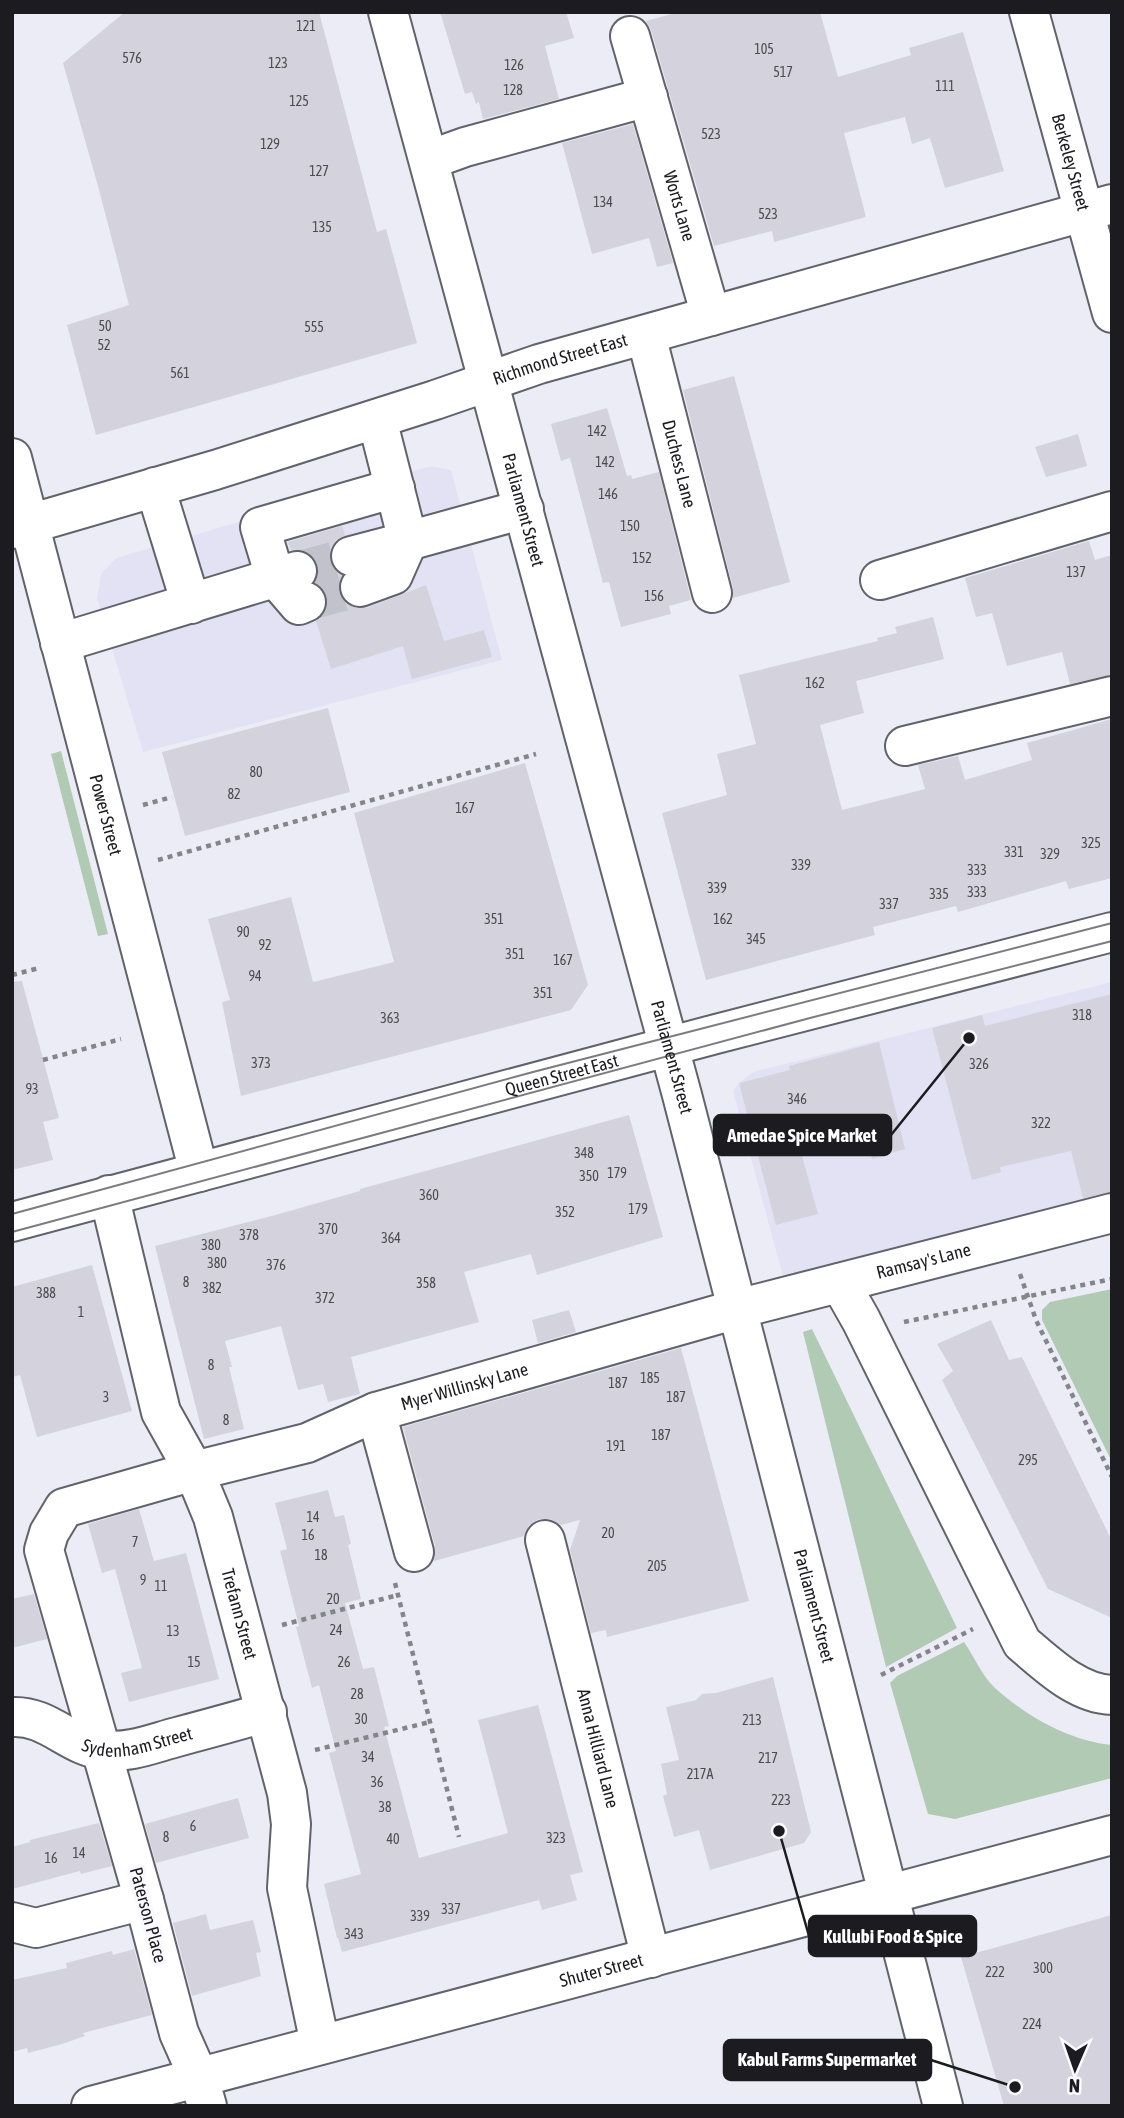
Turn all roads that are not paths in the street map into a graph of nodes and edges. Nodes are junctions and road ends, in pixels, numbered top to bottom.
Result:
1 (388, 12) edge
2 (1029, 12) edge
3 (630, 36) dead end
4 (648, 97) junction
5 (429, 160) junction
6 (1098, 207) edge
7 (1112, 313) edge
8 (711, 316) junction
9 (646, 335) junction
10 (489, 382) junction
11 (377, 419) junction
12 (12, 458) edge
13 (155, 487) junction
14 (396, 488) junction
15 (524, 509) junction
16 (1112, 511) edge
17 (20, 527) edge
18 (408, 541) junction
19 (355, 571) tunnel mouth
20 (880, 580) dead end
21 (712, 593) dead end
22 (191, 604) junction
23 (60, 643) junction
24 (1112, 696) edge
25 (905, 746) dead end
26 (1112, 932) edge
27 (669, 1046) junction
28 (199, 1172) junction
29 (109, 1195) junction
30 (1112, 1213) edge
31 (12, 1222) edge
32 (839, 1283) junction
33 (737, 1309) junction
34 (376, 1412) junction
35 (194, 1471) junction
36 (545, 1541) dead end
37 (404, 1567) road end
38 (1112, 1695) edge
39 (267, 1712) junction
40 (12, 1717) edge
41 (102, 1750) junction
42 (1112, 1835) edge
43 (889, 1894) junction
44 (144, 1900) junction
45 (12, 1922) edge
46 (651, 1958) junction
47 (320, 2044) junction
48 (203, 2092) edge
49 (91, 2106) edge
50 (943, 2106) edge

1 - 5 main road, Parliament Street
2 - 6 main road, Berkeley Street
3 - 4 main road, Worts Lane
4 - 5 main road
4 - 8 main road, Worts Lane
5 - 10 main road, Parliament Street
6 - 7 main road, Berkeley Street
6 - 8 main road, Richmond Street East
8 - 9 main road, Richmond Street East
9 - 10 main road, Richmond Street East
9 - 21 main road, Duchess Lane
10 - 11 main road, Richmond Street East
10 - 15 main road, Parliament Street
11 - 13 main road, Richmond Street East
11 - 14 main road
12 - 17 main road, Power Street
13 - 17 main road, Richmond Street East
13 - 22 main road
14 - 18 main road
14 - 22 main road
15 - 18 main road
15 - 27 main road, Parliament Street
16 - 20 main road
17 - 23 main road, Power Street
18 - 19 main road
22 - 23 main road
23 - 28 main road, Power Street
24 - 25 main road
26 - 27 main road, Queen Street East
27 - 28 main road, Queen Street East
27 - 33 main road, Parliament Street
28 - 29 main road, Queen Street East
29 - 31 main road, Queen Street East
29 - 35 main road, Trefann Street
30 - 32 main road, Ramsay's Lane
32 - 33 main road, Ramsay's Lane
32 - 38 main road
33 - 34 main road, Myer Willinsky Lane
33 - 43 main road, Parliament Street
34 - 35 main road, Myer Willinsky Lane
34 - 37 main road
35 - 39 main road, Trefann Street
35 - 41 main road, Myer Willinsky Lane
36 - 46 main road, Anna Hilliard Lane
39 - 41 main road, Sydenham Street
39 - 47 main road, Trefann Street
40 - 41 main road, Sydenham Street
41 - 44 main road, Paterson Place
42 - 43 main road, Shuter Street
43 - 46 main road, Shuter Street
43 - 50 main road, Parliament Street
44 - 45 main road
44 - 48 main road, Paterson Place
46 - 47 main road, Shuter Street
47 - 48 main road, Shuter Street
48 - 49 main road, Shuter Street

